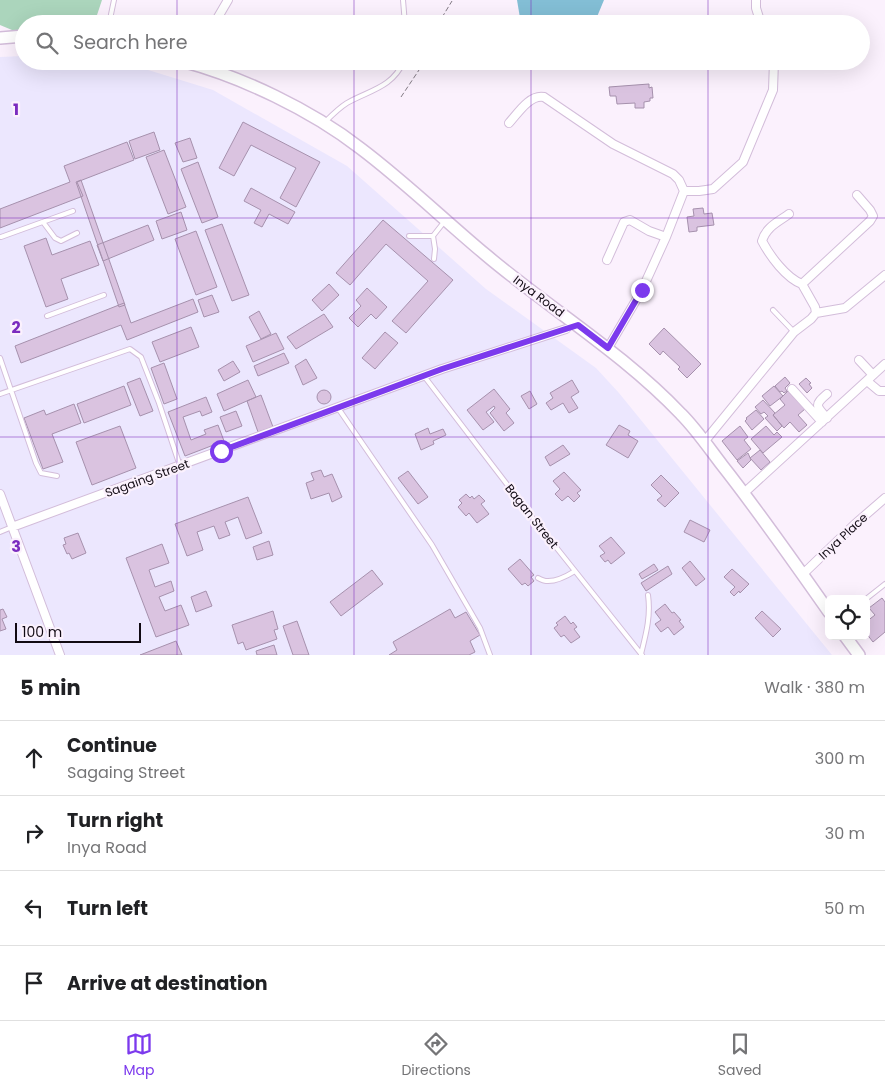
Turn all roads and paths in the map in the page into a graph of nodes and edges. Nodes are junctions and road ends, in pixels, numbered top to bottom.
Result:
1 (114, 0) edge
2 (228, 0) edge
3 (403, 0) edge
4 (452, 0) edge
5 (756, 0) edge
6 (112, 15) edge
7 (219, 15) edge
8 (405, 15) edge
9 (443, 15) edge
10 (759, 15) edge
11 (15, 37) edge
12 (0, 38) edge
13 (212, 70) edge
14 (399, 70) edge
15 (419, 70) edge
16 (774, 70) edge
17 (401, 97) dead end
18 (324, 122) junction
19 (509, 123) dead end
20 (684, 191) junction
21 (856, 195) dead end
22 (73, 211) dead end
23 (789, 214) dead end
24 (446, 220) junction
25 (43, 222) junction
26 (77, 233) dead end
27 (409, 236) dead end
28 (433, 236) junction
29 (666, 237) junction
30 (1, 238) edge
31 (434, 259) dead end
32 (607, 260) dead end
33 (885, 275) edge
34 (802, 284) junction
35 (104, 295) dead end
36 (773, 310) dead end
37 (816, 313) junction
38 (47, 316) dead end
39 (578, 325) junction
40 (566, 329) joint
41 (794, 332) junction
42 (608, 348) junction
43 (0, 358) edge
44 (858, 360) dead end
45 (885, 364) edge
46 (424, 376) junction
47 (870, 378) junction
48 (792, 389) dead end
49 (11, 391) junction
50 (885, 391) edge
51 (0, 394) edge
52 (826, 394) dead end
53 (338, 408) junction
54 (825, 420) junction
55 (704, 442) junction
56 (180, 466) junction
57 (57, 476) dead end
58 (744, 493) junction
59 (0, 494) edge
60 (885, 498) edge
61 (12, 528) junction
62 (0, 532) edge
63 (575, 571) junction
64 (802, 574) junction
65 (538, 578) dead end
66 (885, 584) edge
67 (648, 595) dead end
68 (870, 596) edge
69 (825, 606) edge
70 (848, 640) edge
71 (641, 654) edge
72 (60, 655) edge
73 (490, 655) edge
74 (859, 655) edge

1 - 6 lane
2 - 7 street
3 - 8 lane
4 - 9 path
5 - 10 street
11 - 12 main road
13 - 18 main road, Inya Road
14 - 18 lane
15 - 17 path
16 - 20 street
18 - 24 main road, Inya Road
19 - 20 street
20 - 29 street
21 - 34 street
22 - 25 lane
23 - 34 street
24 - 28 lane
24 - 39 main road, Inya Road
25 - 26 lane
25 - 30 lane
27 - 28 lane
28 - 31 lane
29 - 32 street
29 - 42 street
33 - 37 street
34 - 37 street
35 - 38 lane
36 - 41 lane
37 - 41 street
39 - 40 lane, Sagaing Street
39 - 42 main road, Inya Road
40 - 46 street, Sagaing Street
41 - 55 street
42 - 55 main road, Inya Road
43 - 49 lane
44 - 47 street
45 - 47 street
46 - 53 street, Sagaing Street
46 - 63 lane, Bagan Street
47 - 50 street
47 - 54 street
48 - 54 street
49 - 51 lane
49 - 56 lane
49 - 57 lane
52 - 54 street
53 - 56 street, Sagaing Street
53 - 73 lane
54 - 58 street
55 - 58 main road, Inya Road
56 - 61 street, Sagaing Street
58 - 64 main road, Inya Road
59 - 61 street
60 - 64 street, Inya Place
61 - 62 lane, Sagaing Street
61 - 72 street
63 - 65 lane
63 - 71 lane, Bagan Street
64 - 69 main road, Inya Road
66 - 68 lane
67 - 71 lane
70 - 74 main road

